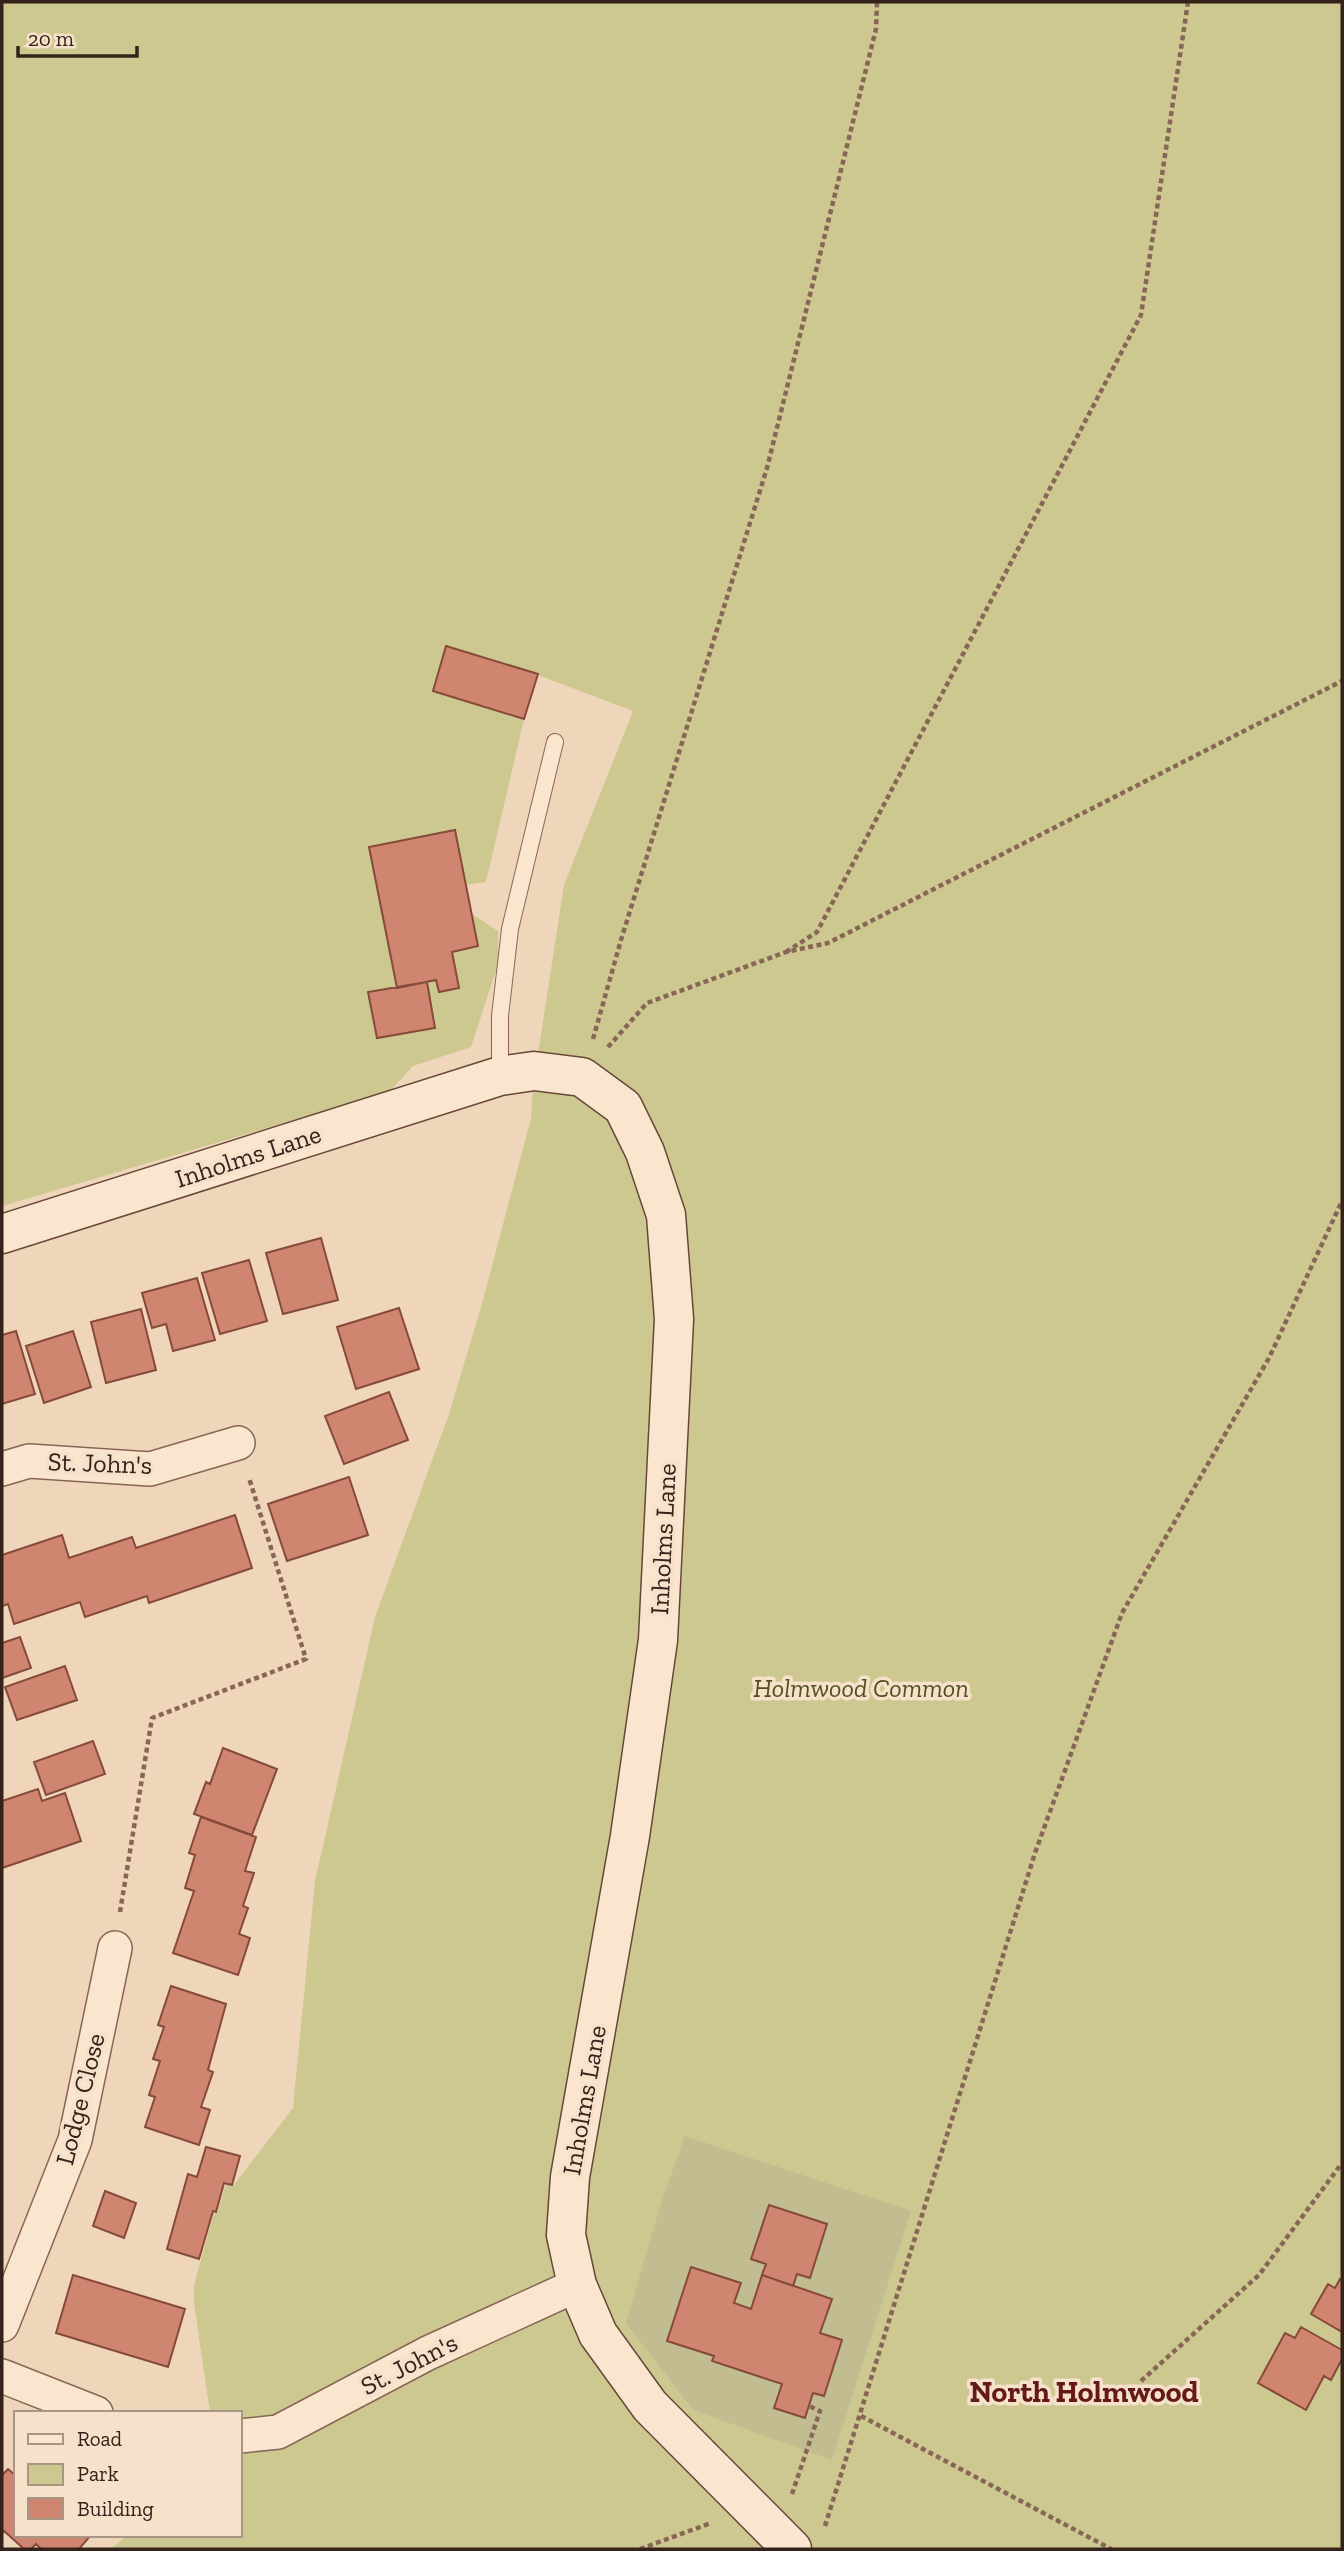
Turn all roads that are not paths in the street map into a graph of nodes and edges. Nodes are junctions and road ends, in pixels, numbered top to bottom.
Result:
1 (555, 742) dead end
2 (500, 1076) junction
3 (2, 1234) edge
4 (238, 1443) road end
5 (2, 1469) edge
6 (115, 1948) road end
7 (577, 2285) junction
8 (2, 2325) edge
9 (2, 2376) edge
10 (91, 2411) edge
11 (242, 2436) edge
12 (797, 2539) edge

1 - 2 lane
2 - 3 street, Inholms Lane
2 - 7 street, Inholms Lane
4 - 5 street, St. John's
6 - 8 street, Lodge Close
7 - 11 street, St. John's
7 - 12 street, Inholms Lane
9 - 10 street

